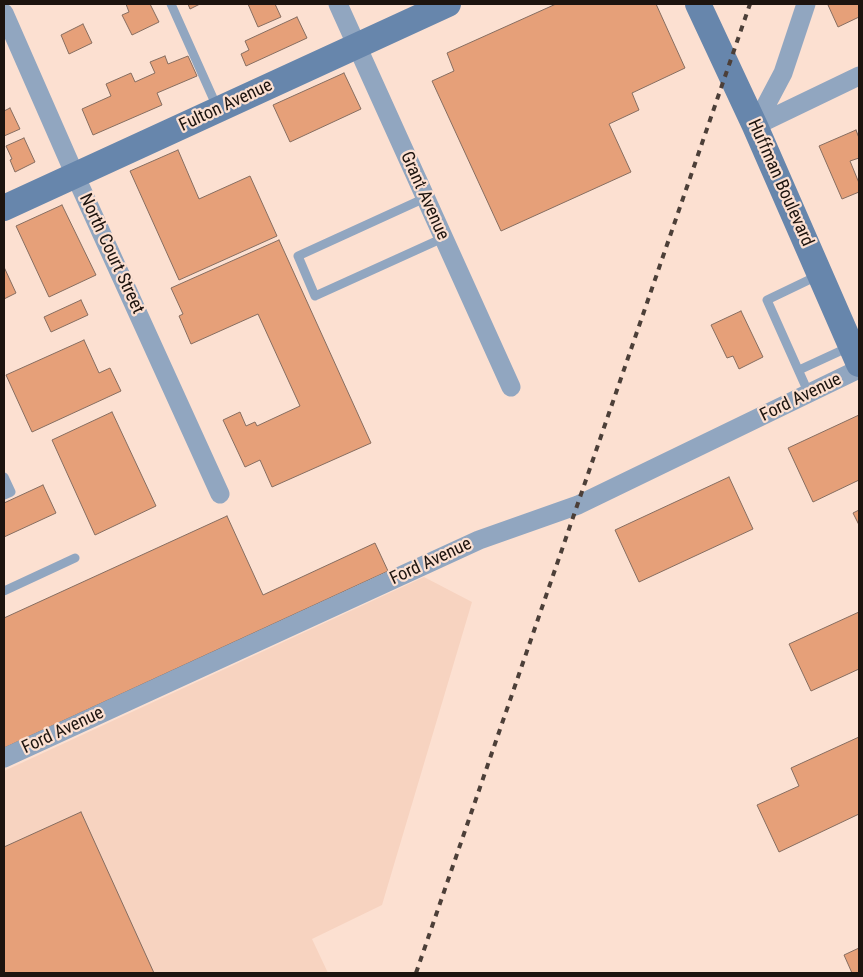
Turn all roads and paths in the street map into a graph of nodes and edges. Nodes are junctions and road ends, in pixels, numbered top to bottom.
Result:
1 (171, 4) edge
2 (338, 4) edge
3 (448, 4) edge
4 (698, 4) edge
5 (806, 4) edge
6 (4, 13) edge
7 (357, 46) junction
8 (859, 76) edge
9 (218, 110) junction
10 (755, 126) junction
11 (75, 175) junction
12 (425, 198) junction
13 (4, 208) edge
14 (443, 238) junction
15 (820, 274) junction
16 (857, 360) edge
17 (799, 370) junction
18 (511, 387) dead end
19 (809, 394) junction
20 (4, 477) edge
21 (220, 494) dead end
22 (4, 496) edge
23 (75, 558) dead end
24 (4, 591) edge
25 (4, 758) edge

1 - 9 lane
2 - 7 street, Grant Avenue
3 - 7 street, Fulton Avenue
4 - 10 street, Huffman Boulevard
5 - 10 street
6 - 11 street, North Court Street
7 - 9 street, Fulton Avenue
7 - 12 street, Grant Avenue
8 - 10 street
9 - 11 street, Fulton Avenue
10 - 15 street, Huffman Boulevard
11 - 13 street, Fulton Avenue
11 - 21 street, North Court Street
12 - 14 street, Grant Avenue
12 - 14 lane
14 - 18 street, Grant Avenue
15 - 16 street, Huffman Boulevard
15 - 17 lane
16 - 17 lane
16 - 19 street, Ford Avenue
17 - 19 lane
19 - 25 street, Ford Avenue
20 - 22 lane
23 - 24 lane

